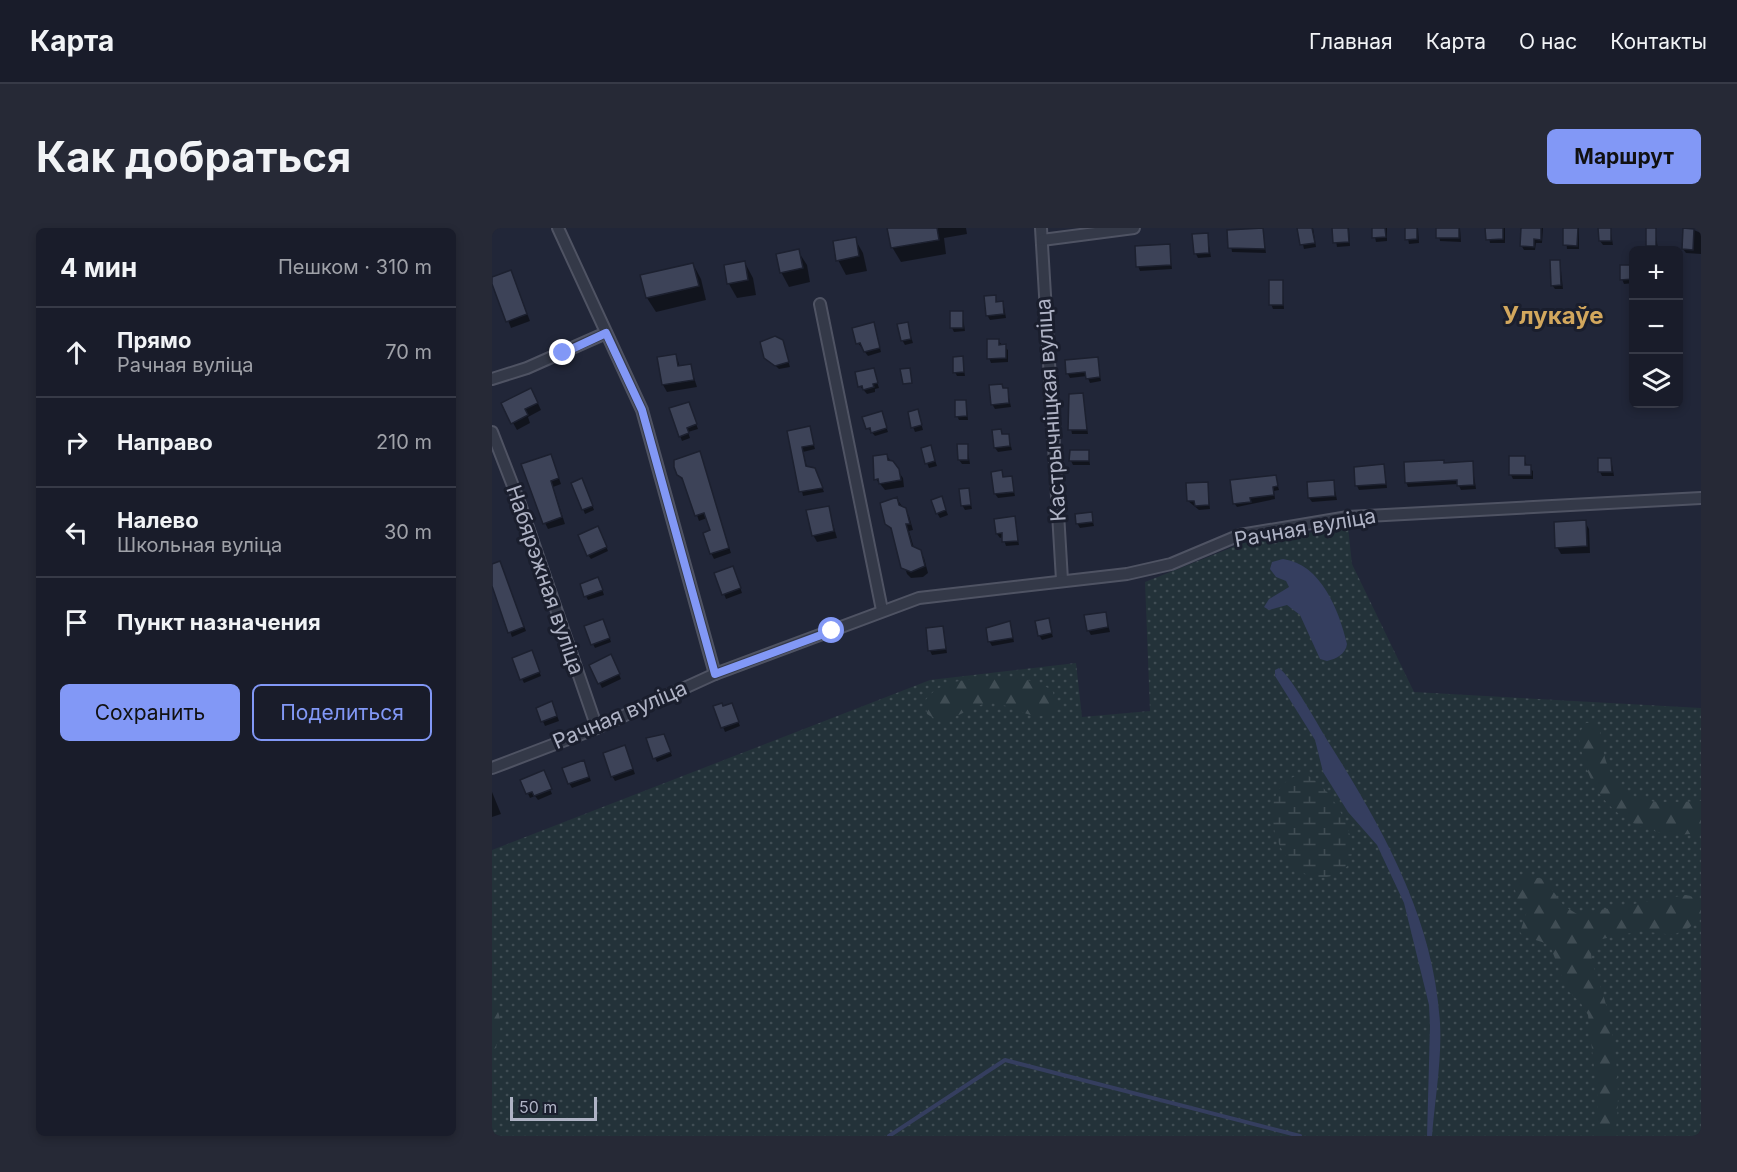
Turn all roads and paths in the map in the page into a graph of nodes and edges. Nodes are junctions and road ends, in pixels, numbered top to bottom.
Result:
1 (558, 228) edge
2 (1041, 228) edge
3 (1134, 228) edge
4 (1042, 240) junction
5 (820, 304) dead end
6 (606, 333) junction
7 (492, 379) edge
8 (492, 432) edge
9 (1701, 498) edge
10 (1062, 580) junction
11 (882, 609) junction
12 (715, 674) junction
13 (597, 728) junction
14 (492, 768) edge

1 - 6 street
2 - 4 street, Кастрычніцкая вуліца
3 - 4 street
4 - 10 street, Кастрычніцкая вуліца
5 - 11 street
6 - 7 street
6 - 12 street
8 - 13 street, Набярэжная вуліца
9 - 10 street, Рачная вуліца
10 - 11 street, Рачная вуліца
11 - 12 street, Рачная вуліца
12 - 13 street, Рачная вуліца
13 - 14 street, Рачная вуліца

